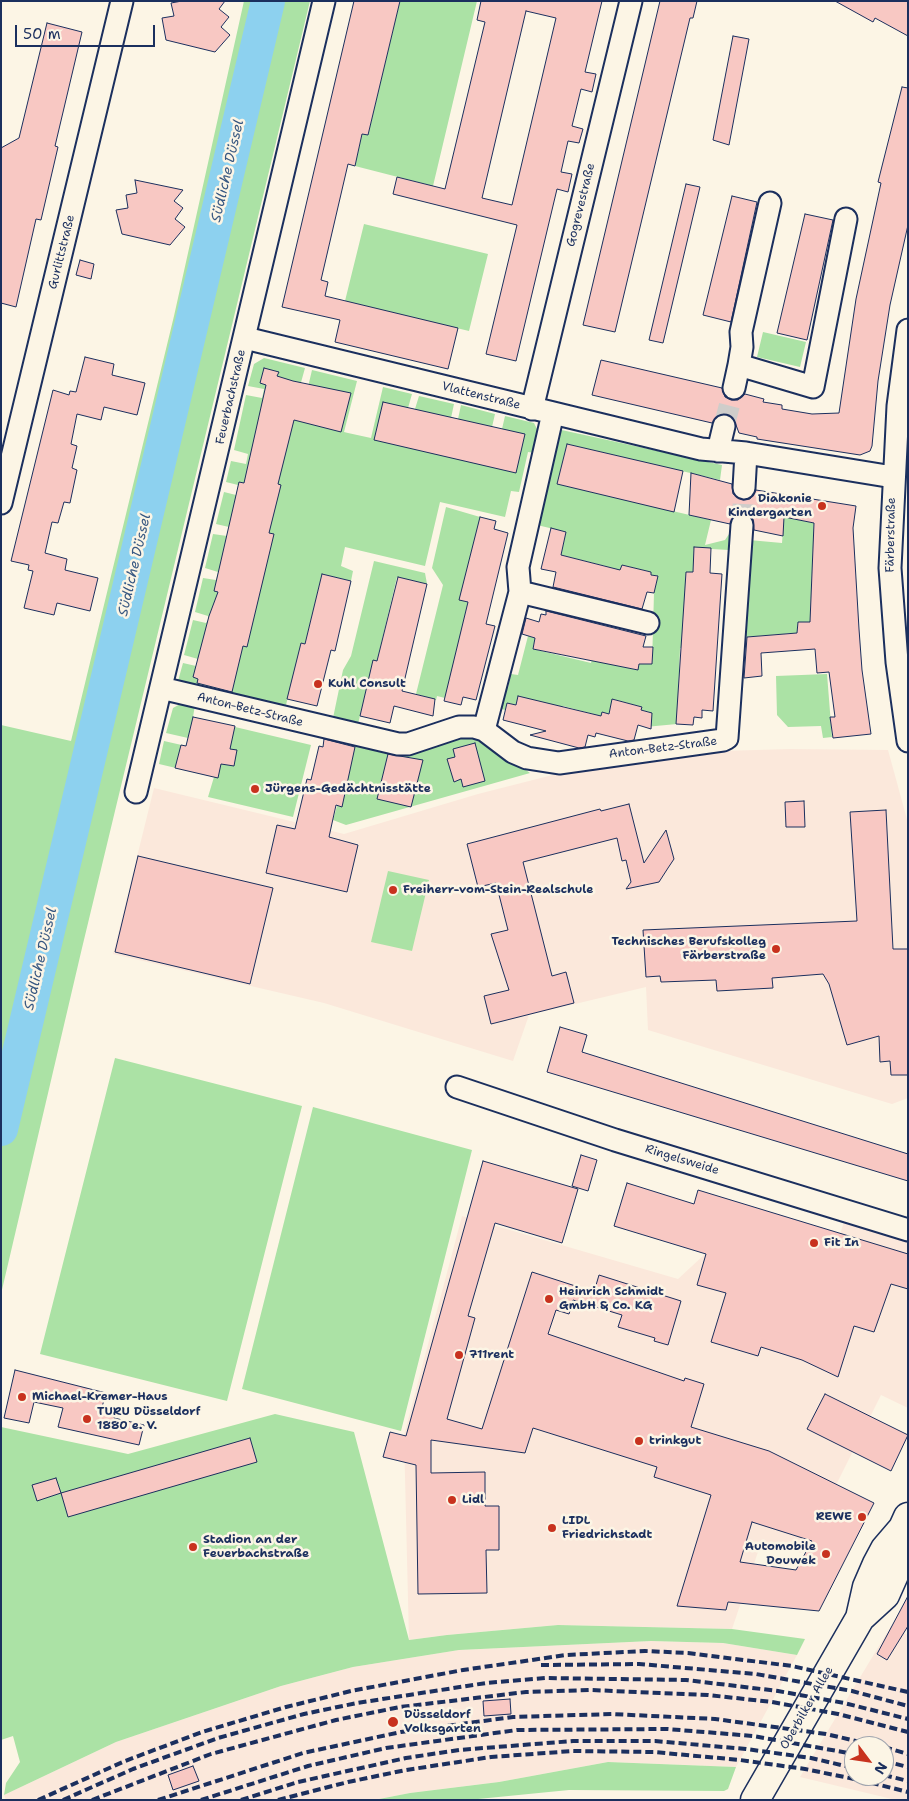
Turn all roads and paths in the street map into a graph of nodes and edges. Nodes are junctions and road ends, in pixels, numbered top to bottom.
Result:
1 (122, 1) edge
2 (324, 1) edge
3 (631, 1) edge
4 (770, 203) dead end
5 (846, 219) dead end
6 (908, 330) edge
7 (245, 338) junction
8 (739, 365) junction
9 (734, 388) tunnel mouth
10 (532, 408) junction
11 (554, 413) junction
12 (724, 426) tunnel mouth
13 (718, 451) junction
14 (746, 453) junction
15 (893, 477) junction
16 (744, 488) tunnel mouth
17 (1, 503) edge
18 (742, 525) tunnel mouth
19 (520, 592) junction
20 (648, 623) dead end
21 (161, 688) junction
22 (484, 730) junction
23 (908, 741) edge
24 (136, 792) dead end
25 (457, 1087) dead end
26 (908, 1230) edge
27 (905, 1522) edge
28 (755, 1800) edge

1 - 17 street, Gurlittstraße
2 - 7 street, Feuerbachstraße
3 - 10 street, Gogrevestraße
4 - 8 street
5 - 8 street
6 - 15 street, Färberstraße
7 - 10 street, Vlattenstraße
7 - 21 street, Feuerbachstraße
8 - 9 street
10 - 11 street, Vlattenstraße
11 - 13 street, Vlattenstraße
11 - 19 street
12 - 13 street
13 - 14 street, Vlattenstraße
14 - 15 street, Vlattenstraße
14 - 16 street
15 - 23 street, Färberstraße
18 - 22 street, Anton-Betz-Straße
19 - 20 street
19 - 22 street
21 - 22 street, Anton-Betz-Straße
21 - 24 street, Feuerbachstraße
25 - 26 street, Ringelsweide
27 - 28 main road, Oberbilker Allee

